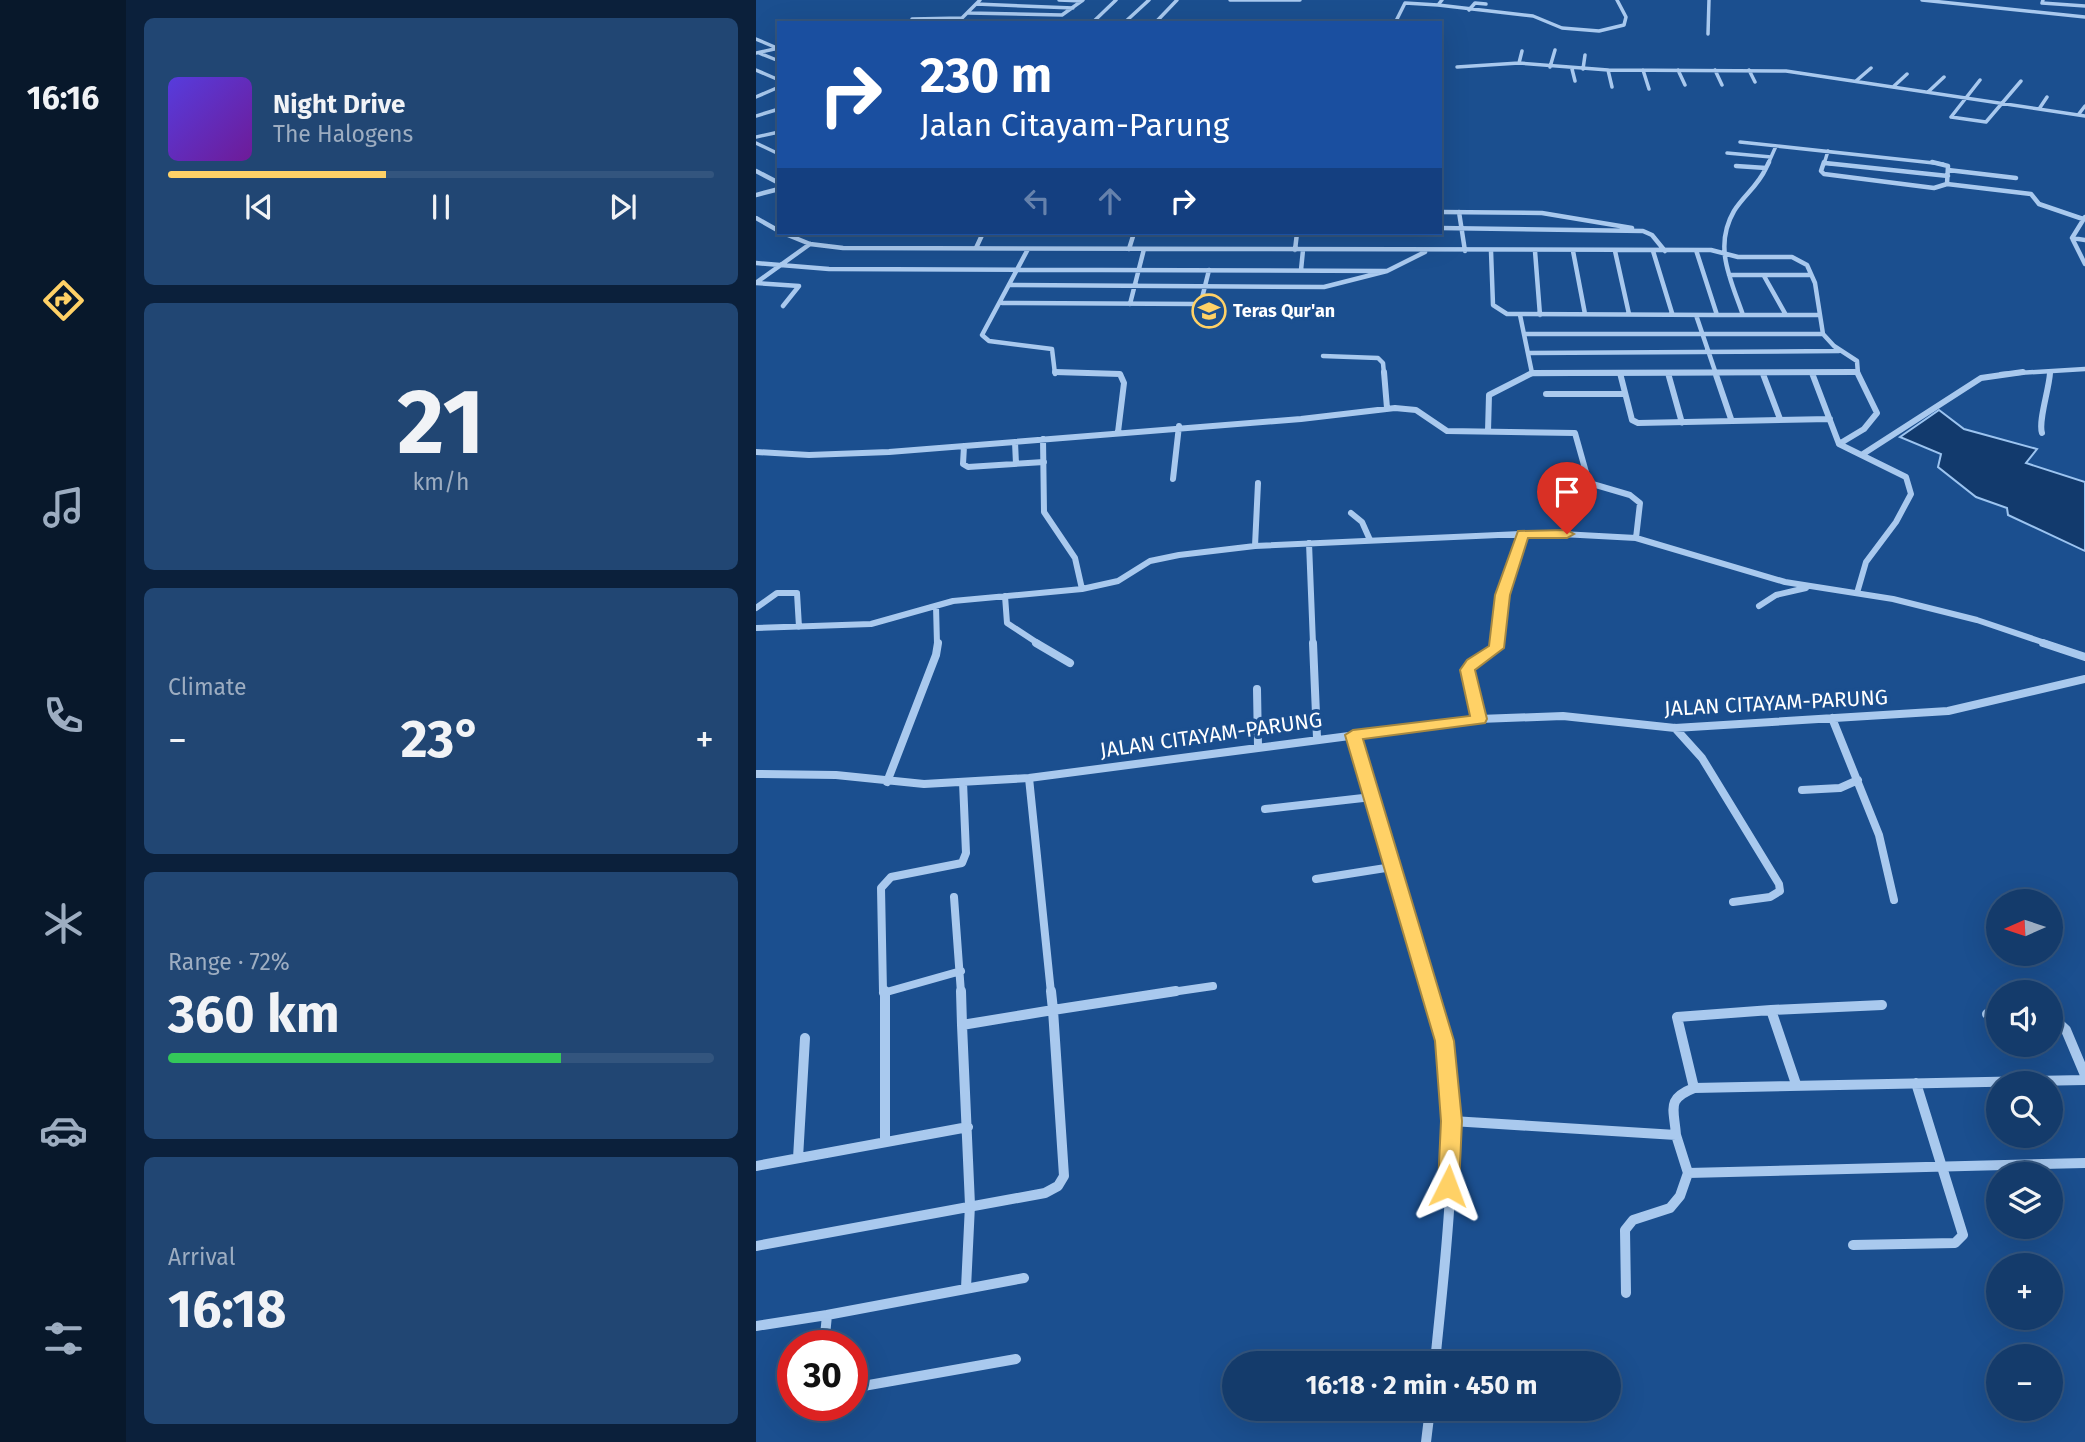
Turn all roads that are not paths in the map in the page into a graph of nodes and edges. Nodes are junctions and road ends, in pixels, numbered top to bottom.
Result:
1 (1059, 0) edge
2 (1116, 0) edge
3 (1149, 0) edge
4 (1178, 0) edge
5 (1230, 0) edge
6 (1300, 0) edge
7 (1443, 0) edge
8 (1618, 0) edge
9 (1709, 0) edge
10 (1922, 0) edge
11 (1929, 0) edge
12 (1994, 0) edge
13 (2043, 0) edge
14 (1082, 1) edge
15 (978, 2) edge
16 (2072, 3) edge
17 (1486, 4) dead end
18 (2055, 4) junction
19 (1438, 5) junction
20 (2085, 6) edge
21 (1073, 8) junction
22 (1990, 8) junction
23 (1469, 10) junction
24 (968, 13) junction
25 (2052, 13) junction
26 (2085, 15) edge
27 (912, 19) dead end
28 (1093, 21) edge
29 (1126, 21) edge
30 (1157, 21) edge
31 (1396, 21) edge
32 (1708, 34) dead end
33 (756, 39) edge
34 (777, 48) edge
35 (777, 48) edge
36 (1555, 50) dead end
37 (1522, 51) dead end
38 (757, 53) edge
39 (1585, 55) dead end
40 (1493, 57) dead end
41 (777, 60) edge
42 (1519, 63) junction
43 (1492, 64) junction
44 (1457, 67) dead end
45 (1550, 68) junction
46 (1871, 68) dead end
47 (1572, 69) junction
48 (1583, 69) junction
49 (1678, 69) junction
50 (756, 70) edge
51 (1608, 70) junction
52 (1643, 70) junction
53 (1715, 70) junction
54 (1749, 70) junction
55 (1907, 74) dead end
56 (1944, 77) dead end
57 (777, 79) edge
58 (1980, 80) dead end
59 (1575, 81) dead end
60 (1856, 81) junction
61 (2021, 81) dead end
62 (1755, 82) dead end
63 (1685, 85) dead end
64 (1723, 85) dead end
65 (1612, 87) dead end
66 (1893, 87) junction
67 (777, 88) edge
68 (1649, 89) dead end
69 (1928, 92) junction
70 (756, 94) edge
71 (2047, 97) dead end
72 (1965, 98) junction
73 (2000, 103) junction
74 (2085, 106) edge
75 (2039, 109) junction
76 (777, 110) edge
77 (2078, 115) junction
78 (756, 116) edge
79 (2085, 116) edge
80 (756, 130) edge
81 (777, 132) edge
82 (767, 134) junction
83 (756, 137) edge
84 (1740, 142) dead end
85 (756, 143) edge
86 (1776, 146) junction
87 (1828, 151) junction
88 (1727, 152) dead end
89 (777, 153) edge
90 (1771, 157) junction
91 (1825, 163) junction
92 (1736, 166) dead end
93 (1766, 168) junction
94 (756, 171) edge
95 (1948, 173) junction
96 (2016, 178) dead end
97 (777, 182) edge
98 (1947, 184) junction
99 (777, 190) edge
100 (756, 195) edge
101 (1442, 212) edge
102 (1459, 212) junction
103 (756, 218) edge
104 (2084, 218) edge
105 (1442, 228) edge
106 (1459, 228) junction
107 (777, 230) edge
108 (1643, 231) junction
109 (788, 235) edge
110 (982, 235) edge
111 (1133, 235) edge
112 (1297, 235) edge
113 (2072, 239) junction
114 (2085, 240) edge
115 (810, 244) junction
116 (976, 248) junction
117 (1028, 249) junction
118 (1129, 249) junction
119 (1144, 250) junction
120 (1295, 250) junction
121 (1303, 250) junction
122 (1696, 250) junction
123 (1427, 251) junction
124 (1465, 251) junction
125 (1491, 251) junction
126 (1535, 251) junction
127 (1573, 251) junction
128 (1615, 251) junction
129 (1653, 251) junction
130 (1665, 251) junction
131 (1722, 254) junction
132 (756, 263) edge
133 (2085, 264) edge
134 (781, 265) junction
135 (1016, 269) junction
136 (1138, 270) junction
137 (1209, 270) junction
138 (1301, 270) junction
139 (1387, 271) junction
140 (1729, 275) junction
141 (1810, 275) junction
142 (1764, 276) junction
143 (1009, 285) junction
144 (1134, 287) junction
145 (1205, 287) junction
146 (1002, 303) junction
147 (1130, 304) junction
148 (783, 306) dead end
149 (1672, 313) junction
150 (1585, 314) junction
151 (1629, 314) junction
152 (1520, 315) junction
153 (1540, 315) junction
154 (1696, 315) junction
155 (1717, 315) junction
156 (1742, 315) junction
157 (1786, 315) junction
158 (1818, 315) junction
159 (1524, 334) junction
160 (1823, 334) junction
161 (1701, 336) junction
162 (1839, 351) junction
163 (1529, 353) junction
164 (1707, 353) junction
165 (1323, 356) dead end
166 (2085, 369) edge
167 (1857, 372) junction
168 (1532, 373) junction
169 (1620, 373) junction
170 (1668, 373) junction
171 (1714, 373) junction
172 (1812, 373) junction
173 (2050, 373) junction
174 (1762, 374) junction
175 (1546, 394) dead end
176 (1624, 394) junction
177 (1387, 408) junction
178 (1731, 419) junction
179 (1780, 419) junction
180 (1830, 419) junction
181 (1682, 423) junction
182 (1179, 426) junction
183 (1488, 431) junction
184 (1118, 432) junction
185 (2042, 433) dead end
186 (1043, 439) junction
187 (1015, 442) junction
188 (1839, 444) junction
189 (964, 446) junction
190 (756, 452) edge
191 (1863, 454) junction
192 (1044, 462) junction
193 (1016, 464) junction
194 (1173, 479) dead end
195 (1258, 483) dead end
196 (1352, 513) dead end
197 (1522, 534) junction
198 (1636, 538) junction
199 (1370, 540) junction
200 (1308, 543) junction
201 (1255, 546) junction
202 (1811, 587) junction
203 (1082, 589) junction
204 (1857, 593) junction
205 (1005, 596) junction
206 (936, 606) junction
207 (1759, 606) dead end
208 (756, 608) edge
209 (799, 627) junction
210 (756, 628) edge
211 (2085, 657) edge
212 (1070, 663) dead end
213 (2085, 679) edge
214 (1257, 690) dead end
215 (1832, 718) junction
216 (1479, 719) junction
217 (1675, 728) junction
218 (1353, 735) junction
219 (1318, 738) junction
220 (1258, 746) junction
221 (756, 774) edge
222 (1029, 778) junction
223 (1858, 780) junction
224 (887, 782) junction
225 (963, 782) junction
226 (1802, 790) dead end
227 (1372, 797) junction
228 (1265, 809) dead end
229 (1392, 867) junction
230 (1316, 879) dead end
231 (954, 897) dead end
232 (1894, 900) dead end
233 (1733, 902) dead end
234 (961, 971) junction
235 (1213, 986) dead end
236 (883, 992) junction
237 (1882, 1005) dead end
238 (1053, 1010) junction
239 (1771, 1010) junction
240 (962, 1025) junction
241 (2063, 1027) edge
242 (805, 1038) dead end
243 (2085, 1075) edge
244 (2085, 1080) edge
245 (1916, 1083) junction
246 (1796, 1084) junction
247 (1694, 1088) junction
248 (1452, 1121) junction
249 (968, 1127) junction
250 (1676, 1135) junction
251 (885, 1141) junction
252 (798, 1158) junction
253 (2085, 1163) edge
254 (2063, 1165) edge
255 (756, 1166) edge
256 (1944, 1167) junction
257 (1986, 1169) edge
258 (1688, 1173) junction
259 (970, 1205) junction
260 (1853, 1245) dead end
261 (756, 1246) edge
262 (1024, 1278) dead end
263 (966, 1288) junction
264 (1626, 1293) dead end
265 (827, 1315) junction
266 (756, 1326) edge
267 (826, 1330) edge
268 (1436, 1351) edge
269 (1016, 1359) dead end
270 (868, 1385) edge
271 (1429, 1421) edge
272 (1426, 1442) edge

1 - 14 street
2 - 28 street
3 - 29 street
4 - 30 street
5 - 6 street
7 - 19 street
8 - 23 street
9 - 32 street
10 - 11 street
11 - 22 street
12 - 22 street
13 - 18 street
14 - 21 street
15 - 21 street
15 - 24 street
16 - 18 street
16 - 20 street
17 - 23 street
18 - 25 street
19 - 23 street
19 - 31 street
21 - 24 street
22 - 25 street
24 - 27 street
25 - 26 street
33 - 34 street
35 - 38 street
36 - 45 street
37 - 42 street
38 - 41 street
39 - 48 street
40 - 43 street
42 - 43 street
42 - 45 street
43 - 44 street
45 - 47 street
46 - 60 street
47 - 48 street
47 - 59 street
48 - 51 street
49 - 52 street
49 - 53 street
49 - 63 street
50 - 57 street
51 - 52 street
51 - 65 street
52 - 68 street
53 - 54 street
53 - 64 street
54 - 60 street
54 - 62 street
55 - 66 street
56 - 69 street
58 - 72 street
60 - 66 street
61 - 73 street
66 - 69 street
67 - 70 street
69 - 72 street
71 - 75 street
72 - 73 street
72 - 73 street
73 - 75 street
74 - 77 street
75 - 77 street
76 - 78 street
77 - 79 street
80 - 82 street
81 - 82 street
82 - 83 street
84 - 86 street
85 - 89 street
86 - 87 street
86 - 90 street
87 - 91 street
87 - 95 street
88 - 90 street
90 - 93 street
91 - 95 street
91 - 98 street
92 - 93 street
93 - 131 street
94 - 97 street
95 - 96 street
95 - 98 street
98 - 104 street
99 - 100 street
101 - 102 street
102 - 106 street
102 - 108 street
103 - 107 street
104 - 113 street
105 - 106 street
106 - 108 street
106 - 124 street
108 - 130 street
109 - 115 street
110 - 116 street
111 - 118 street
112 - 120 street
113 - 114 street
113 - 133 street
115 - 116 street
115 - 134 street
116 - 117 street
117 - 118 street
117 - 135 street
118 - 119 street
119 - 120 street
119 - 136 street
120 - 121 street
121 - 123 street
121 - 138 street
122 - 130 street
122 - 131 street
122 - 155 street
123 - 124 street
123 - 139 street
124 - 125 street
125 - 126 street
125 - 152 street
126 - 127 street
126 - 153 street
127 - 128 street
127 - 150 street
128 - 129 street
128 - 151 street
129 - 130 street
129 - 149 street
131 - 140 street
131 - 141 street
132 - 134 street
134 - 135 street
134 - 148 street
135 - 136 street
135 - 143 street
136 - 137 street
136 - 144 street
137 - 138 street
137 - 145 street
138 - 139 street
139 - 145 street
140 - 142 street
140 - 156 street
141 - 142 street
141 - 158 street
142 - 157 street
143 - 144 street
143 - 146 street
144 - 145 street
144 - 147 street
145 - 147 street
146 - 147 street
146 - 184 street
149 - 151 street
149 - 154 street
150 - 151 street
150 - 153 street
152 - 153 street
152 - 159 street
154 - 155 street
154 - 161 street
155 - 156 street
156 - 157 street
157 - 158 street
158 - 160 street
159 - 161 street
159 - 163 street
160 - 161 street
160 - 162 street
161 - 164 street
162 - 164 street
162 - 167 street
163 - 164 street
163 - 168 street
164 - 171 street
165 - 177 street
166 - 173 street
167 - 172 street
167 - 188 street
168 - 169 street
168 - 183 street
169 - 170 street
169 - 176 street
170 - 171 street
170 - 181 street
171 - 174 street
171 - 178 street
172 - 174 street
172 - 180 street
173 - 185 street
173 - 191 street
174 - 179 street
175 - 176 street
176 - 181 street
177 - 182 street
177 - 183 street
178 - 179 street
178 - 181 street
179 - 180 street
180 - 188 street
182 - 184 street
182 - 194 street
183 - 198 street
184 - 186 street
186 - 187 street
186 - 192 street
187 - 189 street
187 - 193 street
188 - 191 street
189 - 190 street
189 - 193 street
191 - 204 street
192 - 193 street
192 - 203 street
195 - 201 street
196 - 199 street
197 - 198 street
197 - 199 street
197 - 216 street
198 - 202 street
199 - 200 street
200 - 201 street
200 - 219 street
201 - 203 street
202 - 204 street
202 - 207 street
203 - 205 street
204 - 211 street
205 - 206 street
205 - 212 street
206 - 209 street
206 - 224 street
208 - 209 street
209 - 210 street
213 - 215 street, JALAN CITAYAM-PARUNG
214 - 220 street
215 - 217 street, JALAN CITAYAM-PARUNG
215 - 223 street
216 - 217 street, JALAN CITAYAM-PARUNG
216 - 218 street, JALAN CITAYAM-PARUNG
217 - 233 street
218 - 219 street, JALAN CITAYAM-PARUNG
218 - 227 street
219 - 220 street, JALAN CITAYAM-PARUNG
220 - 222 street, JALAN CITAYAM-PARUNG
221 - 224 street, JALAN CITAYAM-PARUNG
222 - 225 street, JALAN CITAYAM-PARUNG
222 - 238 street
223 - 226 street
223 - 232 street
224 - 225 street, JALAN CITAYAM-PARUNG
225 - 236 street
227 - 228 street
227 - 229 street
229 - 230 street
229 - 248 street
231 - 234 street
234 - 236 street
234 - 240 street
235 - 238 street
236 - 251 street
237 - 239 street
238 - 240 street
238 - 259 street
239 - 246 street
239 - 247 street
240 - 249 street
241 - 243 street
242 - 252 street
244 - 245 street
245 - 246 street
245 - 256 street
246 - 247 street
247 - 250 street
248 - 250 street
248 - 268 street
249 - 251 street
249 - 259 street
250 - 258 street
251 - 252 street
252 - 255 street
253 - 254 street
256 - 257 street
256 - 258 street
256 - 260 street
258 - 264 street
259 - 261 street
259 - 263 street
262 - 263 street
263 - 265 street
265 - 266 street
265 - 267 street
269 - 270 street
271 - 272 street

